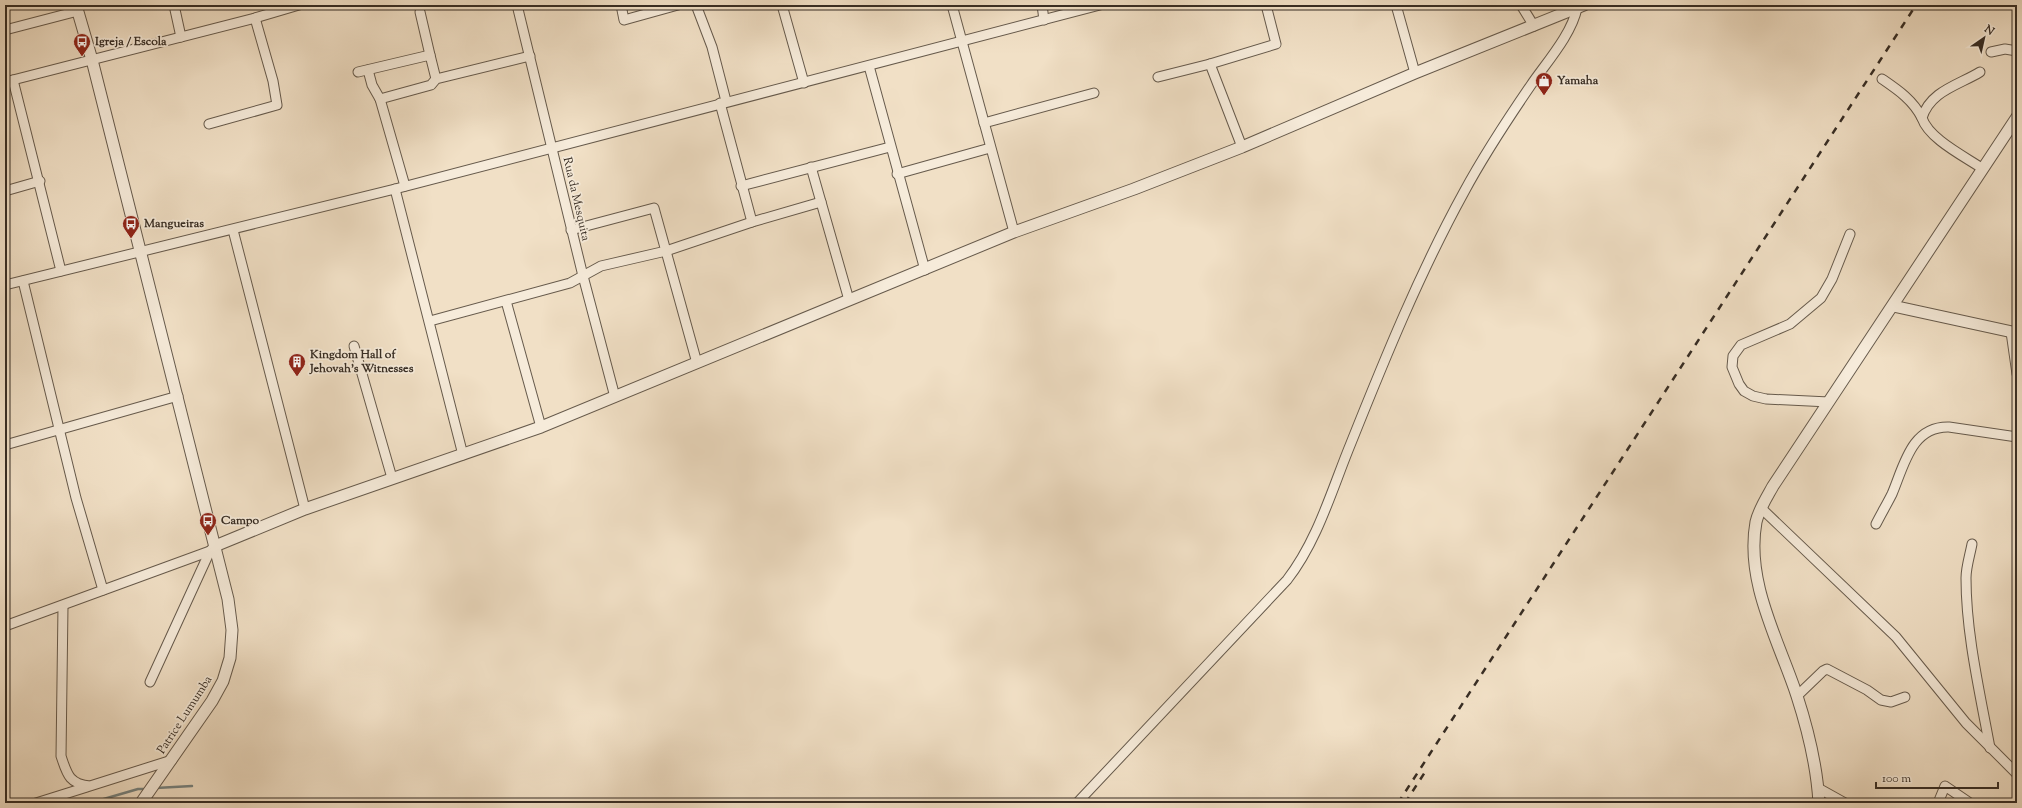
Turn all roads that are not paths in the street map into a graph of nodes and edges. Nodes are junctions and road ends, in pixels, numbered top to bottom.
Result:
1 (174, 5) edge
2 (299, 5) edge
3 (517, 5) edge
4 (621, 5) edge
5 (678, 5) edge
6 (696, 5) edge
7 (782, 5) edge
8 (952, 5) edge
9 (1042, 5) edge
10 (1100, 5) edge
11 (1266, 5) edge
12 (1396, 5) edge
13 (1521, 5) edge
14 (1580, 6) edge
15 (77, 8) edge
16 (271, 9) edge
17 (420, 12) dead end
18 (255, 18) junction
19 (1044, 20) junction
20 (1534, 26) junction
21 (5, 30) edge
22 (181, 37) junction
23 (961, 42) junction
24 (2017, 51) edge
25 (1991, 52) dead end
26 (430, 55) junction
27 (530, 56) junction
28 (92, 60) junction
29 (1210, 64) junction
30 (869, 66) junction
31 (368, 70) junction
32 (358, 72) dead end
33 (1980, 72) dead end
34 (1414, 73) junction
35 (1158, 77) dead end
36 (436, 79) junction
37 (1882, 79) dead end
38 (9, 81) edge
39 (804, 83) junction
40 (1094, 93) dead end
41 (380, 99) junction
42 (723, 102) junction
43 (2017, 117) edge
44 (1922, 118) junction
45 (984, 123) junction
46 (209, 124) dead end
47 (552, 147) junction
48 (890, 147) junction
49 (1242, 147) junction
50 (990, 148) junction
51 (811, 167) junction
52 (1983, 169) junction
53 (897, 174) junction
54 (40, 181) junction
55 (405, 186) junction
56 (741, 186) junction
57 (395, 189) junction
58 (5, 191) edge
59 (821, 202) junction
60 (752, 222) junction
61 (234, 230) junction
62 (571, 230) junction
63 (1014, 232) junction
64 (1850, 234) dead end
65 (666, 251) junction
66 (142, 252) junction
67 (924, 270) junction
68 (62, 271) junction
69 (583, 276) junction
70 (23, 281) junction
71 (5, 285) edge
72 (849, 300) junction
73 (506, 301) junction
74 (1893, 306) junction
75 (430, 321) junction
76 (2014, 332) edge
77 (354, 346) dead end
78 (697, 363) junction
79 (2017, 374) edge
80 (178, 396) junction
81 (615, 397) junction
82 (1829, 402) junction
83 (541, 427) junction
84 (60, 430) junction
85 (2017, 438) edge
86 (5, 445) edge
87 (463, 455) junction
88 (392, 478) junction
89 (1761, 508) junction
90 (305, 509) junction
91 (1876, 524) dead end
92 (1972, 544) dead end
93 (213, 548) junction
94 (103, 590) junction
95 (63, 606) junction
96 (5, 626) edge
97 (150, 682) dead end
98 (1797, 696) junction
99 (1906, 697) dead end
100 (1990, 748) junction
101 (172, 760) junction
102 (2017, 774) edge
103 (90, 786) junction
104 (1818, 788) junction
105 (144, 799) edge
106 (36, 803) edge
107 (1077, 803) edge
108 (1820, 803) edge
109 (1845, 803) edge
110 (1938, 803) edge
111 (1970, 803) edge

1 - 22 street
2 - 16 street
3 - 27 street, Rua da Mesquita
4 - 5 street
6 - 42 street
7 - 39 street
8 - 23 street
9 - 19 street
10 - 19 street
11 - 29 street
12 - 34 street
13 - 20 street
14 - 20 street
14 - 107 street
15 - 21 street
15 - 28 street, Patrice Lumumba
16 - 18 street
17 - 26 street
18 - 22 street
18 - 46 street
19 - 23 street
20 - 34 street
22 - 28 street
23 - 30 street
23 - 45 street
24 - 25 street
26 - 31 street
26 - 36 street
27 - 36 street
27 - 47 street, Rua da Mesquita
28 - 38 street
28 - 66 street, Patrice Lumumba
29 - 35 street
29 - 49 street
30 - 39 street
30 - 48 street
31 - 32 street
31 - 41 street
33 - 44 street
34 - 49 street
36 - 41 street
37 - 44 street
38 - 54 street
39 - 42 street
40 - 45 street
41 - 55 street
42 - 47 street
42 - 56 street
43 - 52 street
44 - 52 street
45 - 50 street
47 - 55 street
47 - 62 street, Rua da Mesquita
48 - 51 street
48 - 53 street
49 - 63 street
50 - 53 street
50 - 63 street
51 - 56 street
51 - 59 street
52 - 74 street
53 - 67 street
54 - 58 street
54 - 68 street
55 - 57 street
56 - 60 street
57 - 61 street
57 - 75 street
59 - 60 street
59 - 72 street
60 - 65 street
61 - 66 street
61 - 90 street
62 - 65 street
62 - 69 street, Rua da Mesquita
63 - 67 street
64 - 82 street
65 - 69 street
65 - 78 street
66 - 68 street
66 - 80 street, Patrice Lumumba
67 - 72 street
68 - 70 street
69 - 73 street
69 - 81 street, Rua da Mesquita
70 - 71 street
70 - 84 street
72 - 78 street
73 - 75 street
73 - 83 street
74 - 76 street
74 - 82 street
75 - 87 street
76 - 79 street
77 - 88 street
78 - 81 street
80 - 84 street
80 - 93 street, Patrice Lumumba
81 - 83 street
82 - 89 street
83 - 87 street
84 - 86 street
84 - 94 street
85 - 91 street
87 - 88 street
88 - 90 street
89 - 98 street
89 - 100 street
90 - 93 street
92 - 100 street
93 - 94 street
93 - 97 street
93 - 101 street, Patrice Lumumba
94 - 95 street
95 - 96 street
95 - 103 street
98 - 99 street
98 - 104 street
100 - 102 street
101 - 103 street
101 - 105 street, Patrice Lumumba
103 - 106 street
104 - 108 street
104 - 109 street
110 - 111 street

